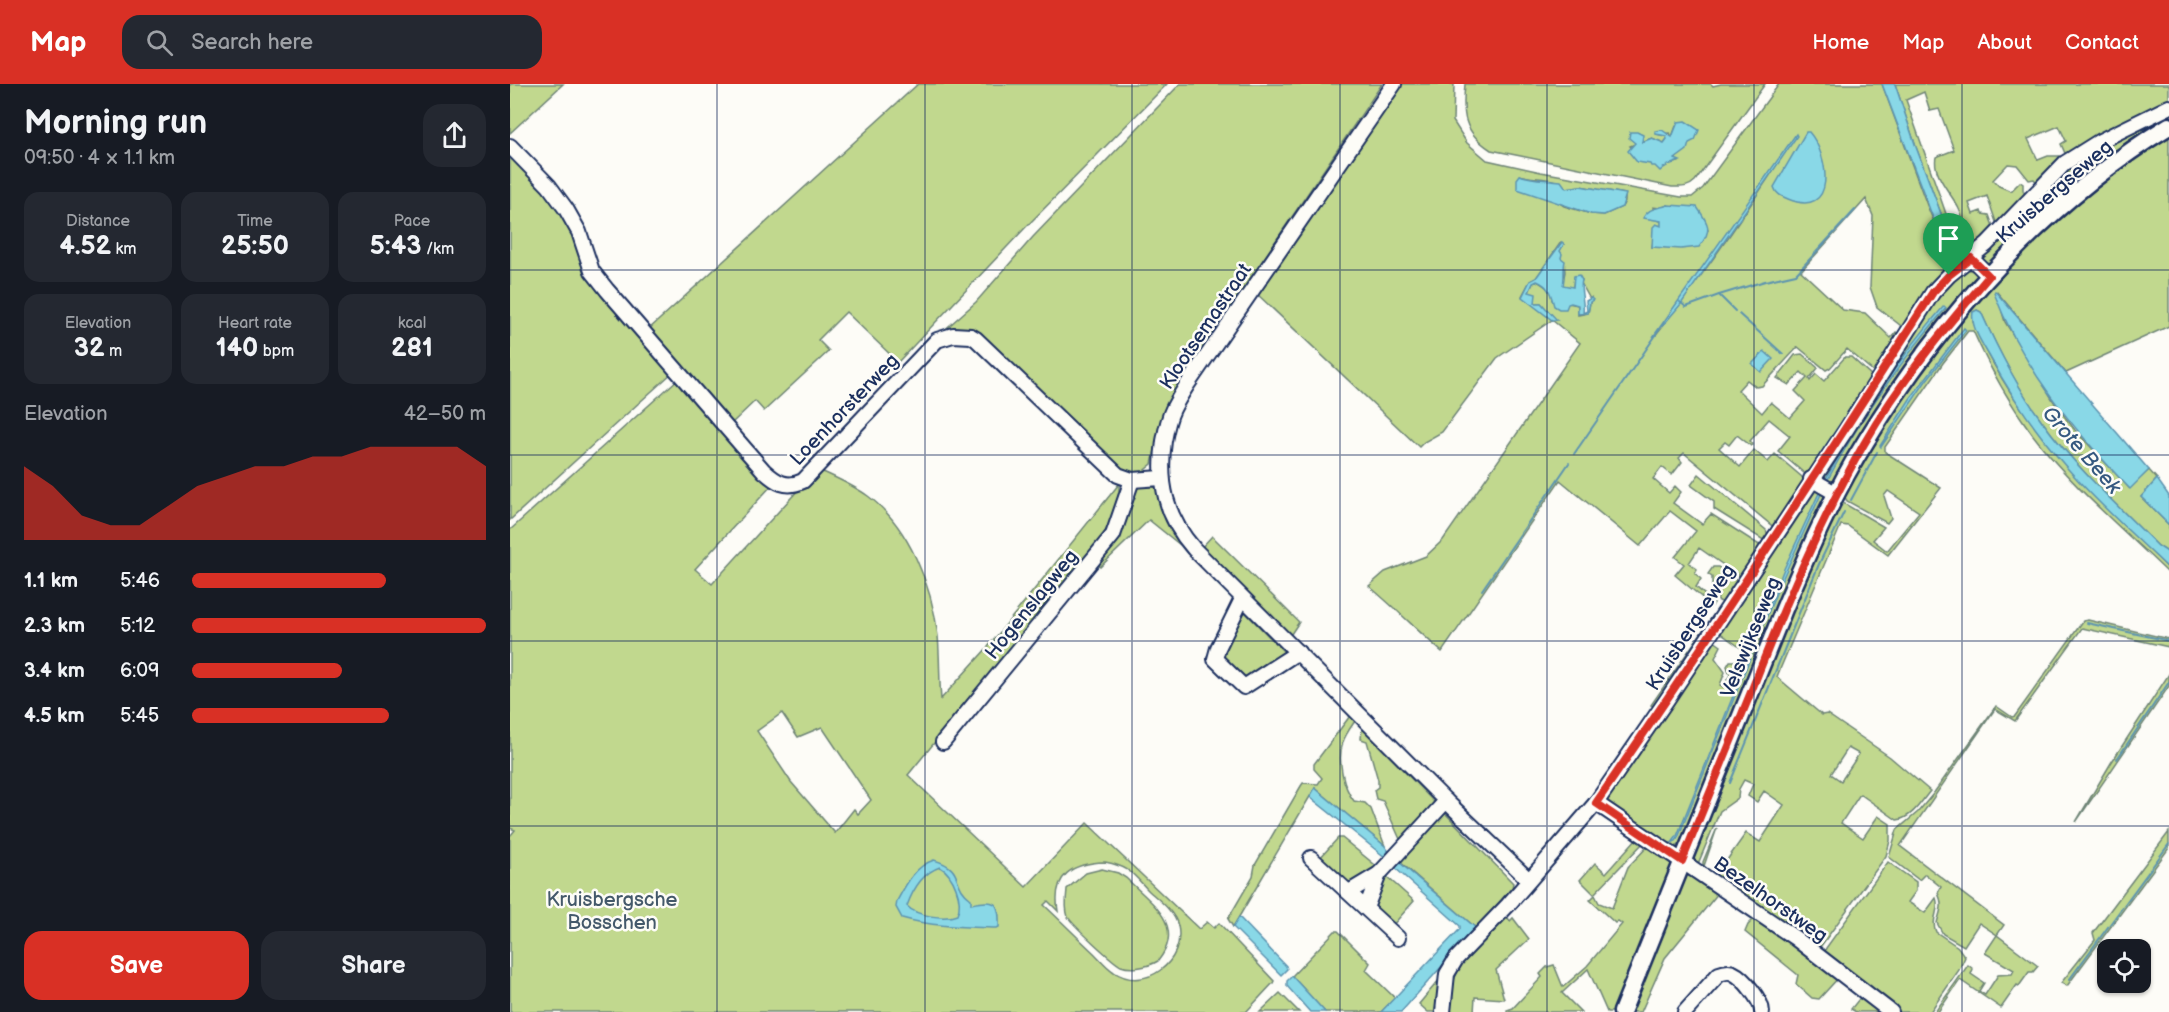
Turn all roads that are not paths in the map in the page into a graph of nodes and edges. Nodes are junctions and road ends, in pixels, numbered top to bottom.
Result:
1 (1394, 84) edge
2 (2169, 107) edge
3 (2169, 126) edge
4 (510, 146) edge
5 (1971, 258) junction
6 (1989, 276) junction
7 (1161, 478) junction
8 (1811, 479) junction
9 (1132, 480) junction
10 (1837, 494) junction
11 (1242, 599) junction
12 (1298, 652) junction
13 (943, 742) dead end
14 (1446, 801) junction
15 (1596, 803) junction
16 (1311, 858) dead end
17 (1682, 861) junction
18 (1388, 864) junction
19 (1530, 880) junction
20 (1349, 892) junction
21 (1366, 908) junction
22 (1398, 938) dead end
23 (1443, 1012) edge
24 (1622, 1012) edge
25 (1685, 1012) edge
26 (1762, 1012) edge
27 (1891, 1012) edge

1 - 7 street, Klootsemastraat
2 - 5 street, Kruisbergseweg
3 - 6 main road, Kruisbergseweg
4 - 9 street, Loenhorsterweg
5 - 6 street
5 - 8 street, Kruisbergseweg
6 - 10 main road, Velswijkseweg
7 - 9 street
7 - 11 street, Klootsemastraat
8 - 10 street
8 - 15 street, Kruisbergseweg
9 - 13 street, Hogenslagweg
10 - 17 main road, Velswijkseweg
11 - 12 street, Klootsemastraat
11 - 12 street
12 - 14 street, Klootsemastraat
14 - 18 street
14 - 19 street, Klootsemastraat
15 - 17 street, Bezelhorstweg
15 - 19 street, Kruisbergseweg
16 - 20 street
17 - 24 main road, Velswijkseweg
17 - 27 street, Bezelhorstweg
18 - 20 street
18 - 21 street
19 - 23 street, Kruisbergseweg
20 - 21 street
21 - 22 street
25 - 26 street

